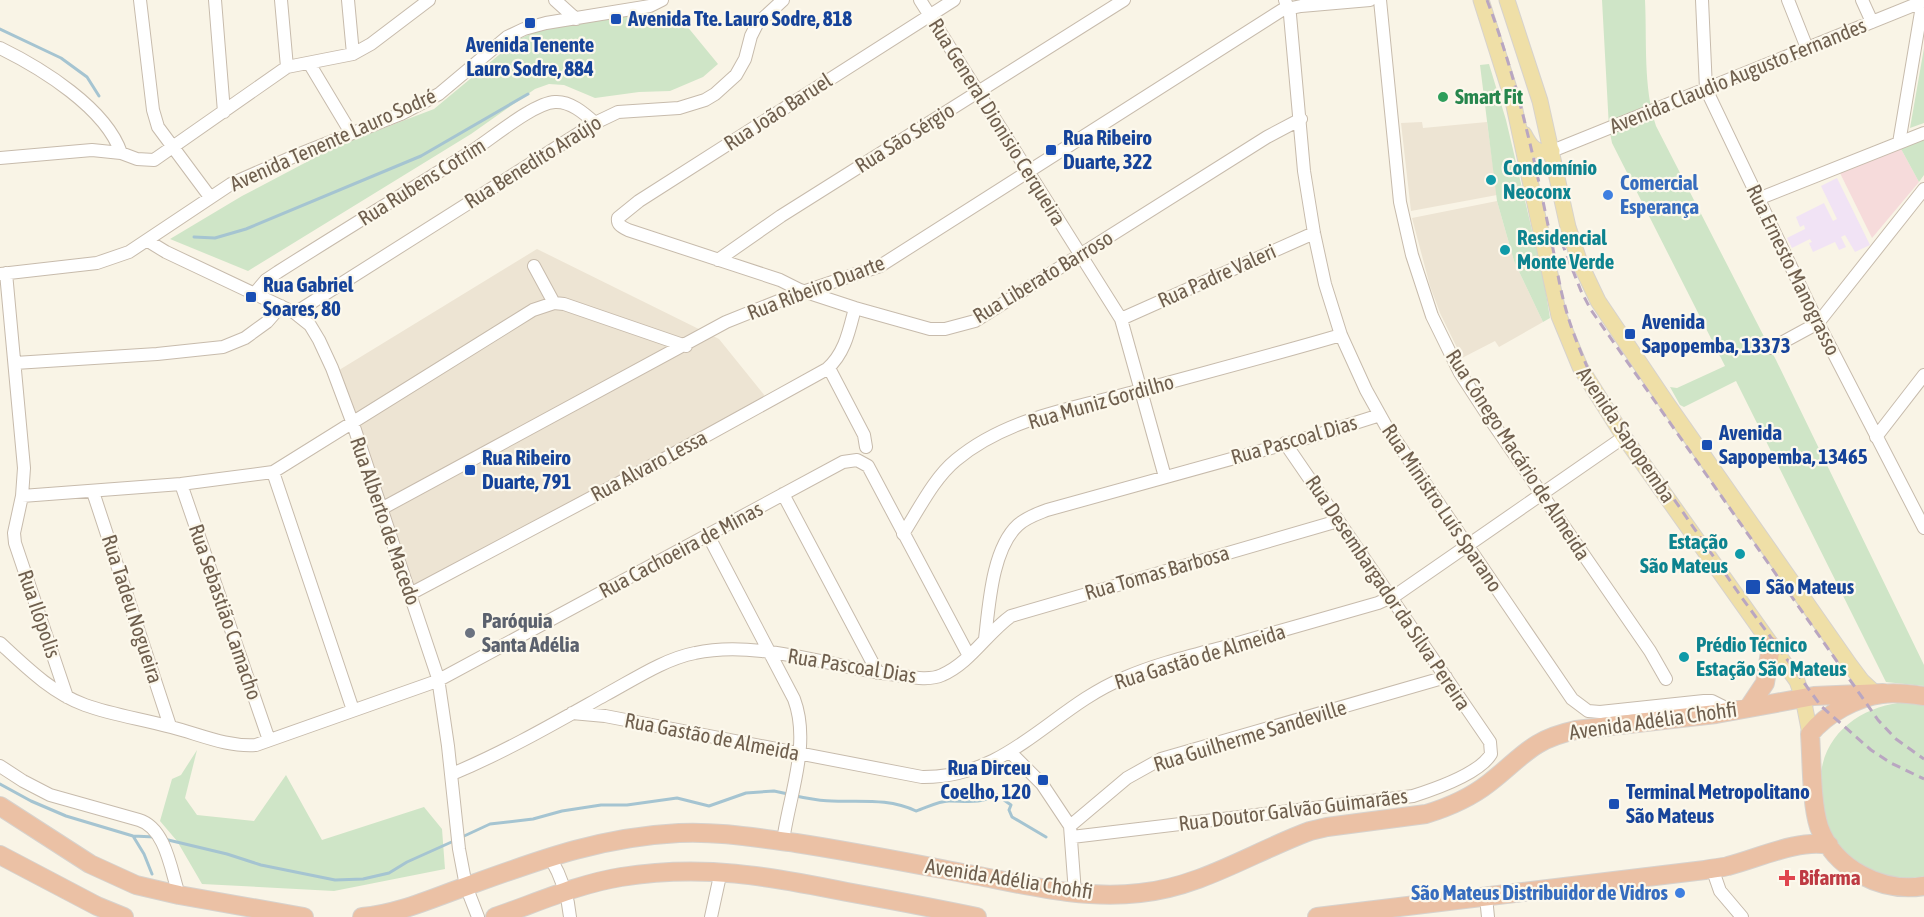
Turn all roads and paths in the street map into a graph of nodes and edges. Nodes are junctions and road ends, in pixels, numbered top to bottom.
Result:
1 (140, 0) edge
2 (215, 0) edge
3 (281, 0) edge
4 (348, 0) edge
5 (429, 0) edge
6 (555, 0) edge
7 (662, 0) edge
8 (783, 0) edge
9 (920, 0) edge
10 (954, 0) edge
11 (1124, 0) edge
12 (1370, 0) edge
13 (1380, 0) edge
14 (1481, 0) edge
15 (1496, 0) edge
16 (1507, 0) edge
17 (1702, 0) edge
18 (1788, 0) edge
19 (1862, 0) edge
20 (1923, 2) edge
21 (416, 4) edge
22 (1287, 4) edge
23 (930, 15) junction
24 (576, 19) junction
25 (1872, 22) junction
26 (1521, 43) junction
27 (0, 48) edge
28 (1807, 48) junction
29 (353, 54) junction
30 (309, 63) junction
31 (287, 67) junction
32 (1706, 89) junction
33 (978, 92) junction
34 (1514, 108) junction
35 (224, 112) junction
36 (1301, 119) junction
37 (594, 123) junction
38 (351, 133) junction
39 (1924, 133) edge
40 (1899, 143) junction
41 (173, 148) junction
42 (1552, 151) junction
43 (121, 153) junction
44 (0, 159) edge
45 (1028, 171) junction
46 (1924, 189) edge
47 (210, 197) junction
48 (1758, 199) junction
49 (628, 230) joint
50 (1314, 233) junction
51 (148, 241) junction
52 (1080, 255) junction
53 (718, 260) junction
54 (534, 266) dead end
55 (3, 273) edge
56 (807, 292) junction
57 (254, 294) junction
58 (554, 303) junction
59 (281, 306) junction
60 (855, 308) junction
61 (295, 313) junction
62 (1121, 319) junction
63 (1818, 323) junction
64 (1341, 335) junction
65 (686, 346) junction
66 (1772, 348) dead end
67 (15, 363) junction
68 (829, 368) junction
69 (1924, 375) edge
70 (1141, 390) junction
71 (1380, 415) junction
72 (352, 424) junction
73 (1624, 437) junction
74 (1876, 437) junction
75 (1285, 443) junction
76 (866, 447) dead end
77 (273, 472) junction
78 (1165, 477) junction
79 (181, 484) junction
80 (93, 492) junction
81 (783, 494) junction
82 (1542, 495) junction
83 (22, 496) junction
84 (381, 509) junction
85 (1338, 521) junction
86 (1924, 528) edge
87 (903, 534) junction
88 (708, 535) junction
89 (1467, 545) junction
90 (410, 594) junction
91 (1392, 597) junction
92 (985, 639) junction
93 (0, 643) edge
94 (1771, 646) junction
95 (769, 653) junction
96 (969, 656) junction
97 (878, 673) junction
98 (1446, 677) junction
99 (1666, 679) dead end
100 (438, 680) junction
101 (1879, 693) junction
102 (67, 696) junction
103 (1924, 696) edge
104 (1803, 698) junction
105 (1741, 709) junction
106 (353, 710) junction
107 (572, 713) junction
108 (170, 726) junction
109 (1810, 734) junction
110 (269, 740) junction
111 (1490, 742) joint
112 (1010, 752) junction
113 (799, 753) junction
114 (0, 766) edge
115 (452, 774) junction
116 (0, 806) edge
117 (1071, 832) junction
118 (783, 842) junction
119 (1829, 845) junction
120 (0, 855) edge
121 (550, 856) junction
122 (1712, 868) junction
123 (721, 871) junction
124 (466, 886) junction
125 (1923, 887) edge
126 (566, 892) junction
127 (1075, 893) junction
128 (179, 895) junction
129 (1486, 897) junction
130 (124, 917) edge
131 (304, 917) edge
132 (362, 917) edge
133 (478, 917) edge
134 (495, 917) edge
135 (570, 917) edge
136 (711, 917) edge
137 (977, 917) edge
138 (1317, 917) edge
139 (1488, 917) edge
140 (1742, 917) edge

1 - 41 street
2 - 35 street
3 - 31 street
4 - 29 street
5 - 21 street
6 - 24 street
7 - 24 street, Avenida Tenente Lauro Sodré
8 - 37 street, Rua Benedito Araújo
9 - 23 street, Rua General Dionisio Cerqueira
10 - 23 street, Rua João Baruel
11 - 33 street, Rua São Sérgio
12 - 22 street, Rua Ribeiro Duarte
13 - 82 street, Rua Cônego Macário de Almeida
14 - 34 main road, Avenida Sapopemba
15 - 26 main road
16 - 26 main road
17 - 32 street, Rua Ernesto Manograsso
18 - 28 street
19 - 25 street
20 - 25 street, Avenida Claudio Augusto Fernandes
20 - 40 street
21 - 29 street
22 - 36 street, Rua Ministro Luís Sparano
22 - 45 street, Rua Ribeiro Duarte
23 - 33 street, Rua General Dionisio Cerqueira
23 - 49 street, Rua João Baruel
24 - 38 street, Avenida Tenente Lauro Sodré
25 - 28 street, Avenida Claudio Augusto Fernandes
26 - 42 main road
27 - 43 street
28 - 32 street, Avenida Claudio Augusto Fernandes
29 - 30 street
30 - 31 street
30 - 38 street
31 - 35 street
32 - 42 street, Avenida Claudio Augusto Fernandes
32 - 48 street, Rua Ernesto Manograsso
33 - 45 street, Rua General Dionisio Cerqueira
33 - 53 street, Rua São Sérgio
34 - 42 main road
34 - 73 main road, Avenida Sapopemba
35 - 41 street
36 - 50 street, Rua Ministro Luís Sparano
36 - 52 street, Rua Liberato Barroso
37 - 57 street, Rua Rubens Cotrim
37 - 61 street, Rua Benedito Araújo
38 - 47 street, Avenida Tenente Lauro Sodré
39 - 40 street
40 - 48 street
41 - 43 street
41 - 47 street
42 - 101 main road
43 - 44 street
45 - 52 street, Rua General Dionisio Cerqueira
45 - 56 street, Rua Ribeiro Duarte
46 - 63 street
47 - 51 street, Avenida Tenente Lauro Sodré
48 - 63 street, Rua Ernesto Manograsso
49 - 53 street, Rua Liberato Barroso
50 - 62 street, Rua Padre Valeri
50 - 64 street, Rua Ministro Luís Sparano
51 - 55 street, Avenida Tenente Lauro Sodré
51 - 57 street, Rua Alberto de Macedo
52 - 60 street, Rua Liberato Barroso
52 - 62 street, Rua General Dionisio Cerqueira
53 - 56 street, Rua Liberato Barroso
54 - 58 street
55 - 67 street, Rua Ilópolis
56 - 60 street, Rua Liberato Barroso
56 - 65 street, Rua Ribeiro Duarte
57 - 59 street, Rua Alberto de Macedo
58 - 65 street
58 - 72 street
59 - 61 street, Rua Alberto de Macedo
59 - 67 street
60 - 68 street, Rua Alvaro Lessa
61 - 72 street, Rua Alberto de Macedo
62 - 70 street, Rua General Dionisio Cerqueira
63 - 66 street
63 - 74 street, Rua Ernesto Manograsso
64 - 70 street, Rua Muniz Gordilho
64 - 71 street, Rua Ministro Luís Sparano
65 - 84 street, Rua Ribeiro Duarte
67 - 83 street, Rua Ilópolis
68 - 76 street
68 - 90 street, Rua Alvaro Lessa
69 - 74 street
70 - 78 street, Rua General Dionisio Cerqueira
70 - 87 street, Rua Muniz Gordilho
71 - 75 street, Rua Pascoal Dias
71 - 89 street, Rua Ministro Luís Sparano
72 - 77 street
72 - 84 street, Rua Alberto de Macedo
73 - 82 street, Rua Gastão de Almeida
73 - 94 main road, Avenida Sapopemba
74 - 86 street, Rua Ernesto Manograsso
75 - 78 street, Rua Pascoal Dias
75 - 85 street, Rua Desembargador da Silva Pereira
77 - 79 street
77 - 106 street
78 - 92 street, Rua Pascoal Dias
79 - 80 street
79 - 110 street, Rua Sebastião Camacho
80 - 83 street
80 - 108 street, Rua Tadeu Nogueira
81 - 87 street, Rua Cachoeira de Minas
81 - 88 street, Rua Cachoeira de Minas
81 - 97 street
82 - 89 street, Rua Gastão de Almeida
82 - 99 street, Rua Cônego Macário de Almeida
83 - 102 street, Rua Ilópolis
84 - 90 street, Rua Alberto de Macedo
85 - 91 street, Rua Desembargador da Silva Pereira
85 - 92 street, Rua Tomas Barbosa
87 - 96 street, Rua Cachoeira de Minas
88 - 95 street
88 - 100 street, Rua Cachoeira de Minas
89 - 91 street, Rua Gastão de Almeida
89 - 105 street, Rua Ministro Luís Sparano
90 - 100 street, Rua Alberto de Macedo
91 - 98 street, Rua Desembargador da Silva Pereira
91 - 112 street, Rua Gastão de Almeida
92 - 96 street, Rua Pascoal Dias
93 - 102 street, Rua Cachoeira de Minas
94 - 104 main road, Avenida Sapopemba
94 - 105 highway
95 - 97 street, Rua Pascoal Dias
95 - 107 street, Rua Pascoal Dias
95 - 113 street
96 - 97 street, Rua Pascoal Dias
98 - 111 street, Rua Desembargador da Silva Pereira
98 - 117 street, Rua Guilherme Sandeville
100 - 106 street, Rua Cachoeira de Minas
100 - 115 street, Rua Alberto de Macedo
101 - 103 highway, Avenida Adélia Chohfi
101 - 104 highway, Avenida Adélia Chohfi
101 - 109 highway
102 - 108 street, Rua Cachoeira de Minas
104 - 105 highway, Avenida Adélia Chohfi
104 - 109 main road, Avenida Sapopemba
105 - 127 highway, Avenida Adélia Chohfi
106 - 110 street, Rua Cachoeira de Minas
107 - 113 street, Rua Gastão de Almeida
107 - 115 street, Rua Pascoal Dias
108 - 110 street, Rua Cachoeira de Minas
109 - 119 highway
111 - 117 street, Rua Doutor Galvão Guimarães
112 - 113 street, Rua Gastão de Almeida
112 - 117 street
113 - 118 street
114 - 128 street
115 - 124 street, Rua Alberto de Macedo
116 - 128 highway
117 - 127 street
118 - 121 highway, Avenida Adélia Chohfi
118 - 127 highway, Avenida Adélia Chohfi
119 - 122 highway
119 - 125 highway
120 - 130 highway
121 - 124 highway, Avenida Adélia Chohfi
121 - 126 street
122 - 129 highway
122 - 140 street
123 - 126 highway, Avenida Adélia Chohfi
123 - 136 street
123 - 137 highway, Avenida Adélia Chohfi
124 - 132 highway, Avenida Adélia Chohfi
124 - 133 street, Rua Alberto de Macedo
126 - 134 highway, Avenida Adélia Chohfi
126 - 135 street
128 - 131 highway
129 - 138 highway
129 - 139 street

